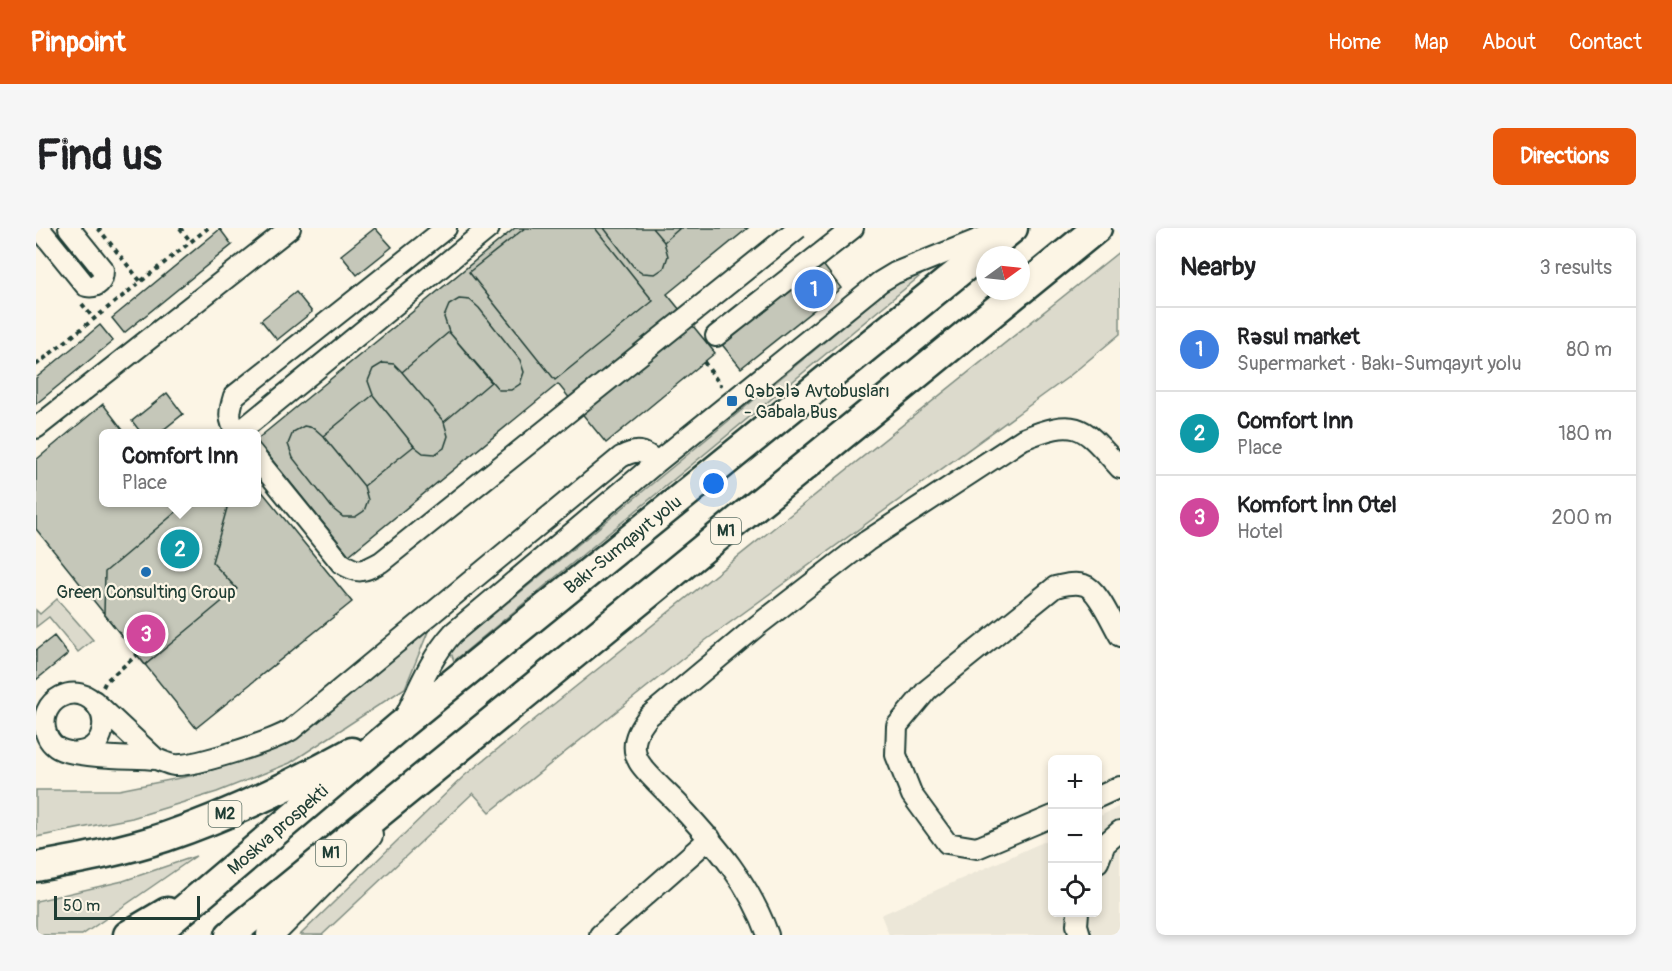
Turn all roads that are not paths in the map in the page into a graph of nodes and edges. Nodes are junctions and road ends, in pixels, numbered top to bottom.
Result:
1 (39, 228) edge
2 (69, 228) edge
3 (290, 228) edge
4 (446, 228) edge
5 (489, 228) edge
6 (798, 228) edge
7 (854, 228) edge
8 (1008, 228) edge
9 (1013, 228) edge
10 (1096, 228) edge
11 (1030, 282) edge
12 (1008, 300) edge
13 (716, 336) dead end
14 (36, 428) edge
15 (234, 429) edge
16 (243, 429) edge
17 (657, 462) junction
18 (261, 464) edge
19 (1120, 468) edge
20 (1120, 636) edge
21 (94, 701) junction
22 (401, 725) junction
23 (74, 753) junction
24 (156, 759) junction
25 (432, 771) junction
26 (1120, 787) edge
27 (1102, 794) edge
28 (1048, 818) edge
29 (1120, 831) edge
30 (710, 838) junction
31 (1102, 853) edge
32 (36, 867) edge
33 (218, 882) junction
34 (1078, 917) edge
35 (128, 935) edge
36 (154, 935) edge
37 (231, 935) edge
38 (270, 935) edge
39 (600, 935) edge
40 (768, 935) edge
41 (1080, 935) edge

1 - 2 street
3 - 14 street
4 - 15 street
5 - 16 street
6 - 18 street, bridge
7 - 13 street
8 - 17 street
9 - 22 highway, Bakı-Sumqayıt yolu
10 - 11 highway, M1
12 - 25 highway, M1
17 - 22 street
17 - 24 street
19 - 30 street
20 - 28 street
21 - 23 street
21 - 23 street
21 - 24 street
22 - 32 highway, M2
22 - 33 highway, Moskva prospekti
23 - 24 street
25 - 37 highway, M1
25 - 38 main road
26 - 27 street
29 - 31 street
30 - 39 street
30 - 40 street
33 - 35 highway
33 - 36 highway, Moskva prospekti
34 - 41 street

